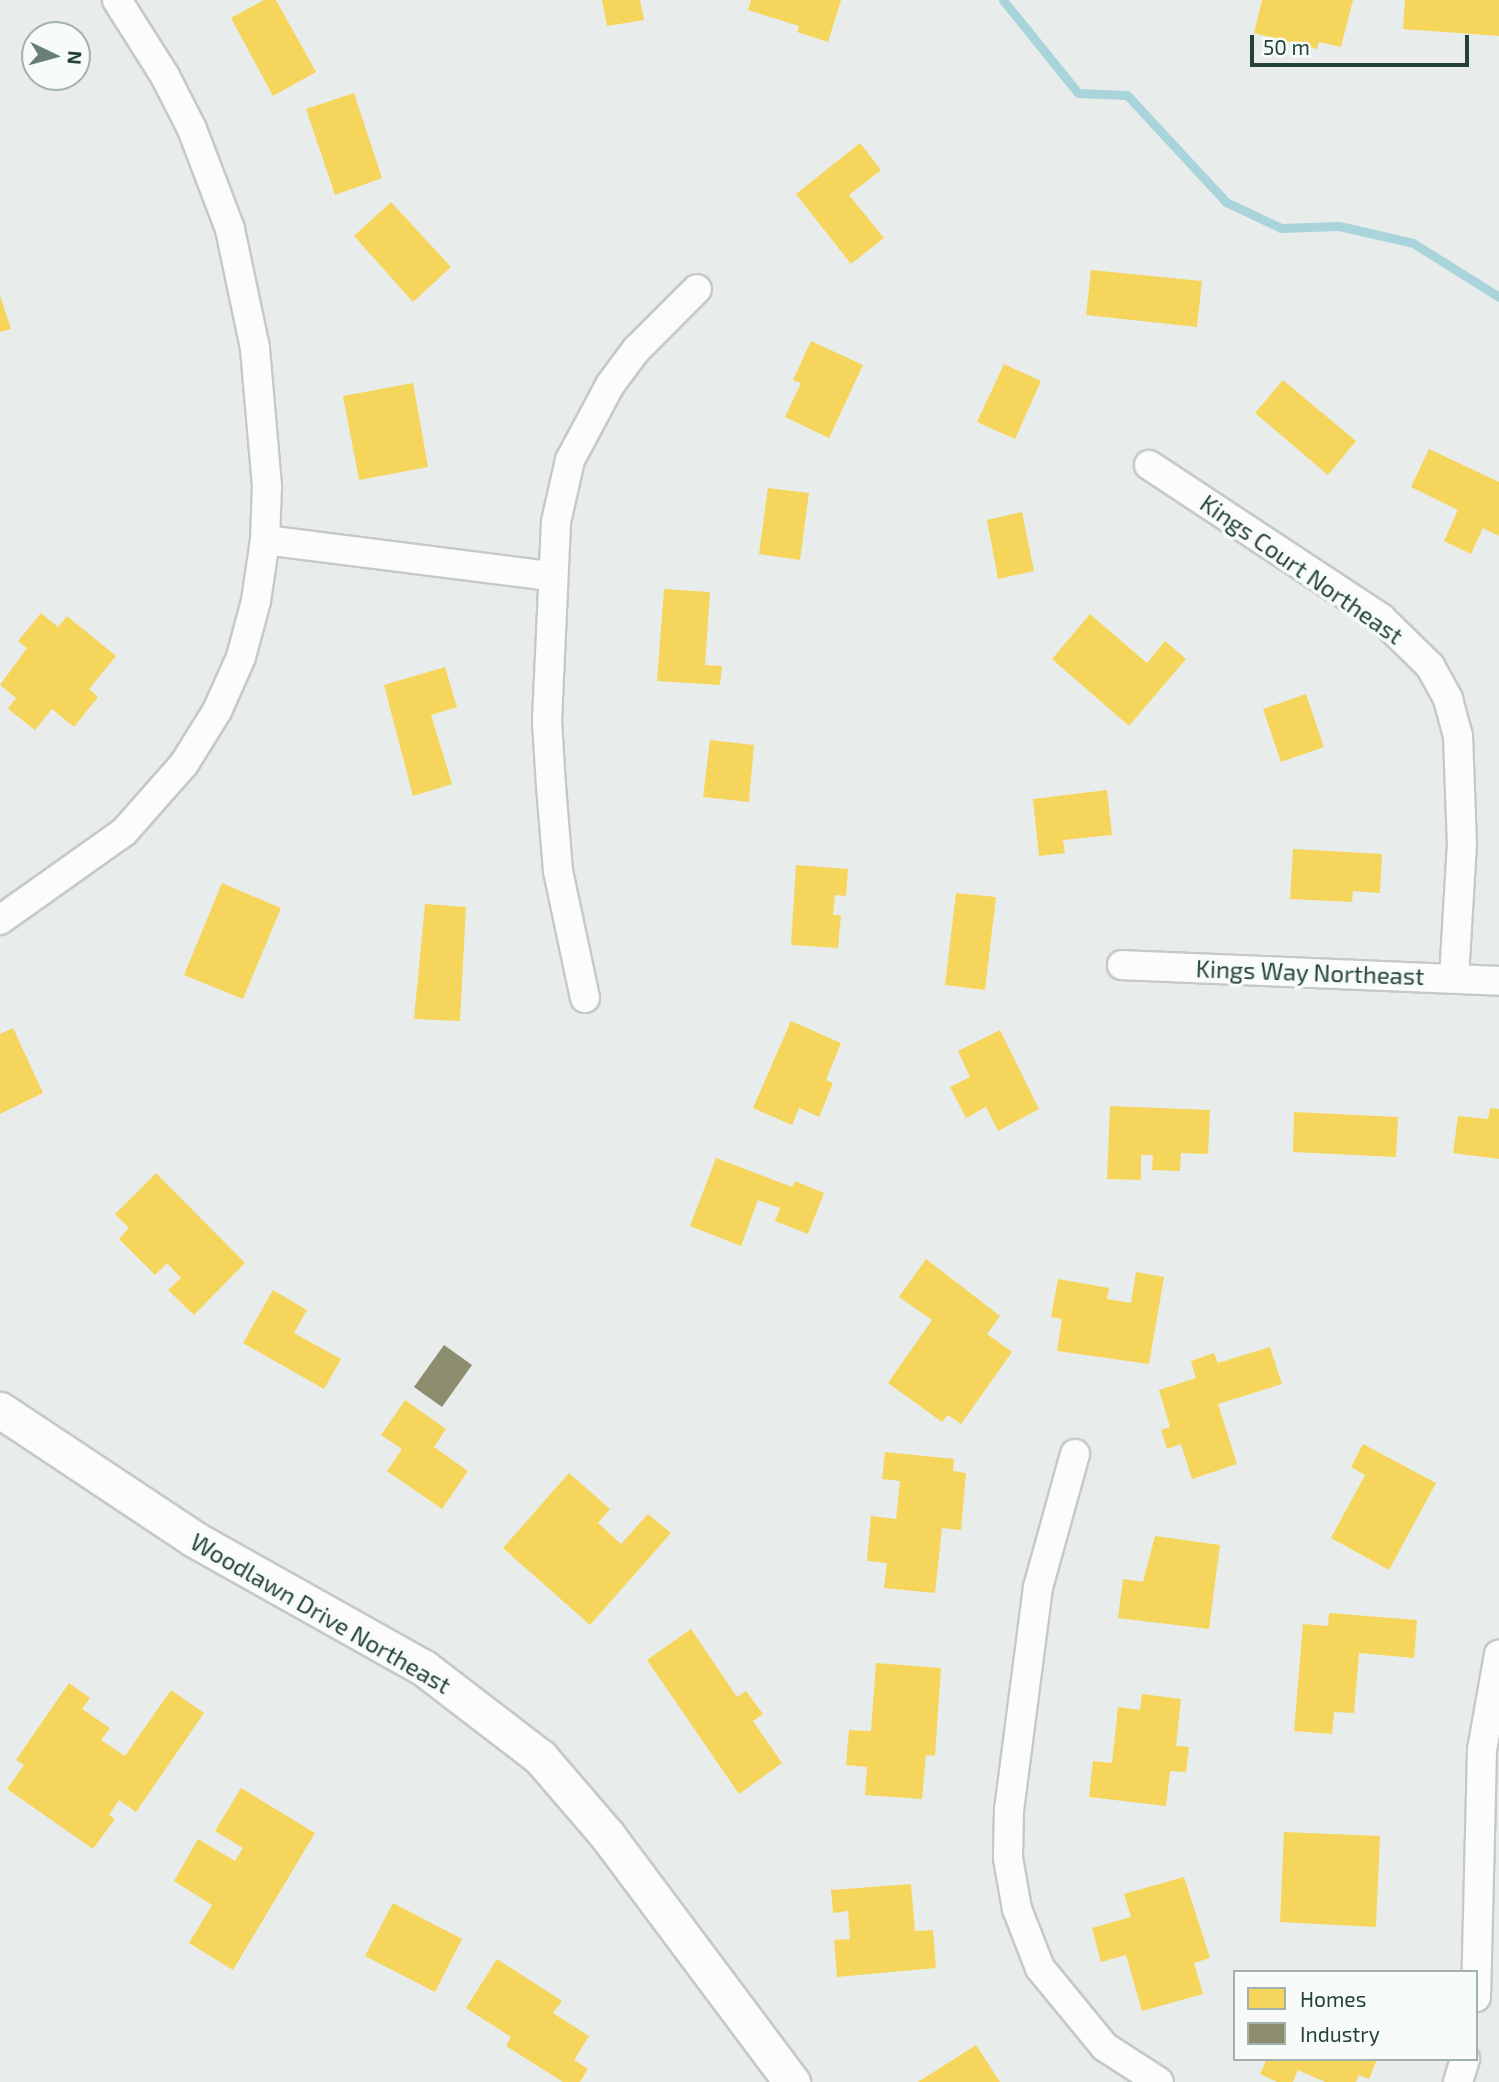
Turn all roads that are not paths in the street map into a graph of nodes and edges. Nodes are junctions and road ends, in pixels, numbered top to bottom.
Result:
1 (117, 0) edge
2 (697, 289) dead end
3 (1149, 465) dead end
4 (265, 540) junction
5 (551, 576) junction
6 (0, 920) edge
7 (1122, 965) dead end
8 (1454, 977) junction
9 (1499, 981) edge
10 (585, 998) dead end
11 (0, 1410) edge
12 (1075, 1454) dead end
13 (1499, 1656) edge
14 (1477, 1970) edge
15 (1464, 2061) edge
16 (792, 2082) edge
17 (1159, 2082) edge
18 (1458, 2082) edge

1 - 4 street
2 - 5 street
3 - 8 street, Kings Court Northeast
4 - 5 street
4 - 6 street
5 - 10 street
7 - 8 street, Kings Way Northeast
8 - 9 street, Kings Way Northeast
11 - 16 street, Woodlawn Drive Northeast
12 - 17 street
13 - 14 street
15 - 18 street

